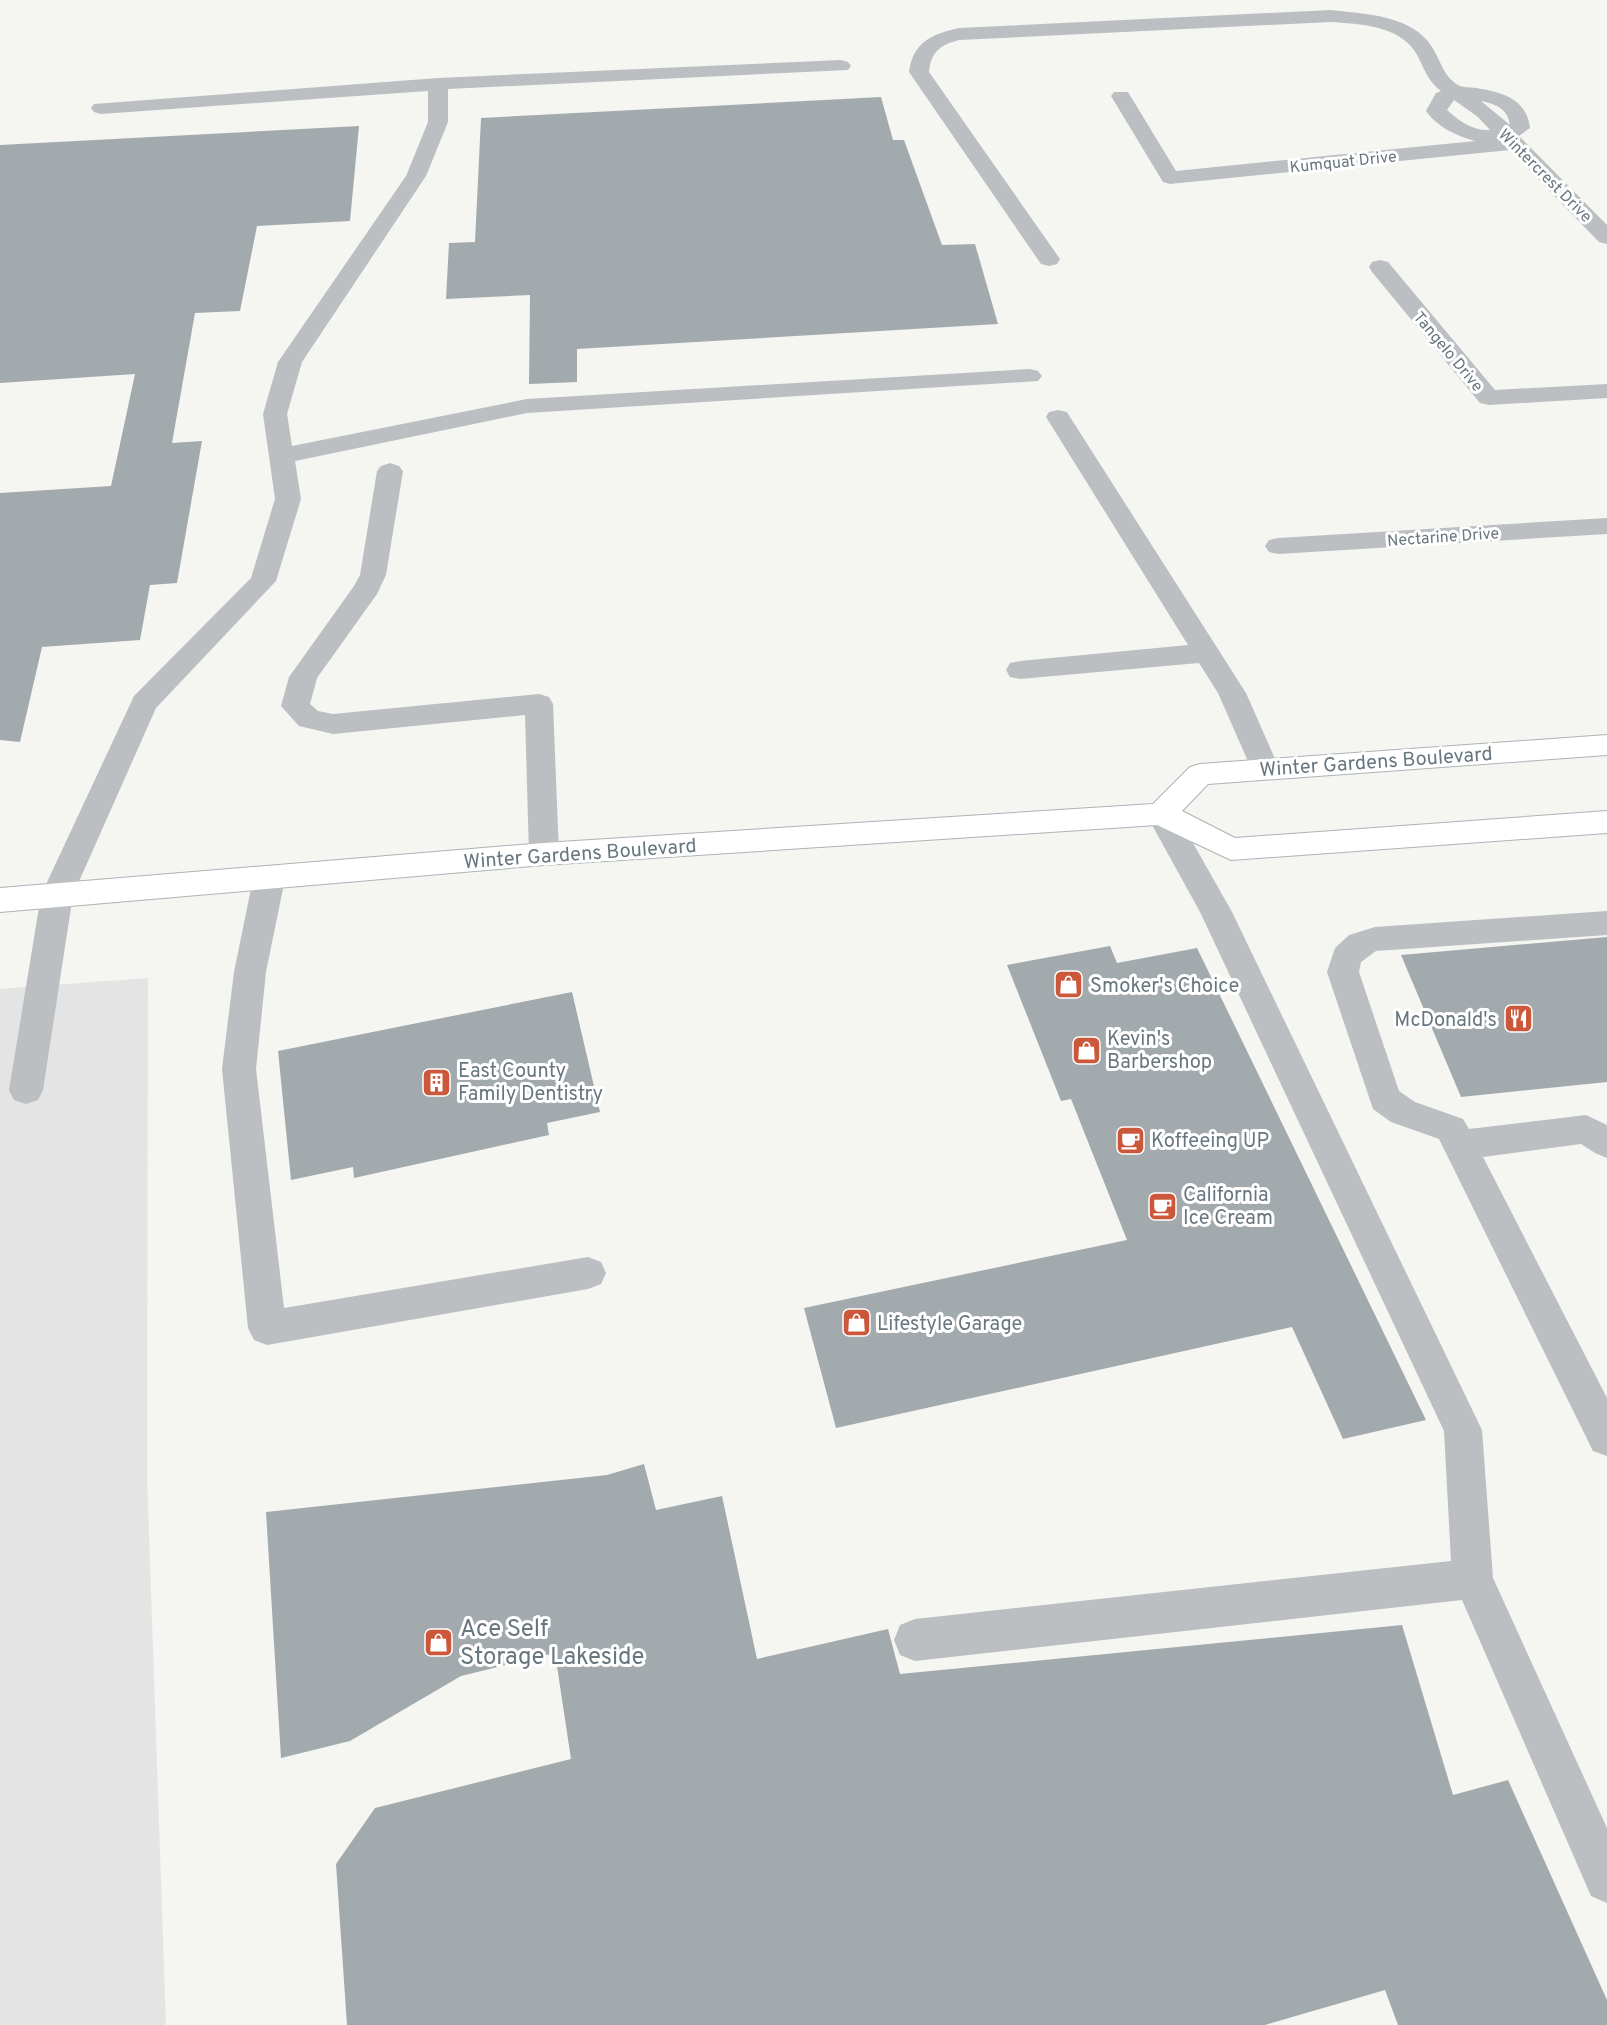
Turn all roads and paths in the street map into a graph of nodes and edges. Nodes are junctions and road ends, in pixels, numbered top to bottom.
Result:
1 (842, 66) dead end
2 (438, 84) junction
3 (1458, 92) junction
4 (1121, 96) dead end
5 (101, 108) dead end
6 (1511, 139) junction
7 (1607, 237) edge
8 (1048, 260) dead end
9 (1380, 267) dead end
10 (1029, 376) dead end
11 (1607, 391) edge
12 (1058, 417) dead end
13 (282, 456) junction
14 (390, 471) dead end
15 (1607, 526) edge
16 (1278, 546) dead end
17 (1207, 653) junction
18 (1020, 670) dead end
19 (1607, 745) edge
20 (1263, 768) junction
21 (1161, 814) junction
22 (1607, 822) edge
23 (544, 854) junction
24 (269, 879) junction
25 (57, 895) junction
26 (0, 900) edge
27 (1607, 923) edge
28 (26, 1090) dead end
29 (1607, 1143) edge
30 (1459, 1145) junction
31 (588, 1273) dead end
32 (1607, 1438) edge
33 (1473, 1579) junction
34 (915, 1640) dead end
35 (1607, 1880) edge

1 - 2 street
2 - 5 street
2 - 13 street
3 - 6 street, Wintercrest Drive
3 - 6 street
3 - 6 street
3 - 8 street, Wintercrest Drive
4 - 6 street, Kumquat Drive
6 - 7 street, Wintercrest Drive
9 - 11 street, Tangelo Drive
10 - 13 street
12 - 17 street
13 - 25 street
14 - 23 street
15 - 16 street, Nectarine Drive
17 - 18 street
17 - 20 street
19 - 20 main road, Winter Gardens Boulevard
20 - 21 main road, Winter Gardens Boulevard
21 - 22 main road
21 - 23 main road, Winter Gardens Boulevard
21 - 33 street
23 - 24 main road, Winter Gardens Boulevard
24 - 25 main road, Winter Gardens Boulevard
24 - 31 street
25 - 26 main road, Winter Gardens Boulevard
25 - 28 street
27 - 30 street
29 - 30 street
30 - 32 street
33 - 34 street
33 - 35 street

